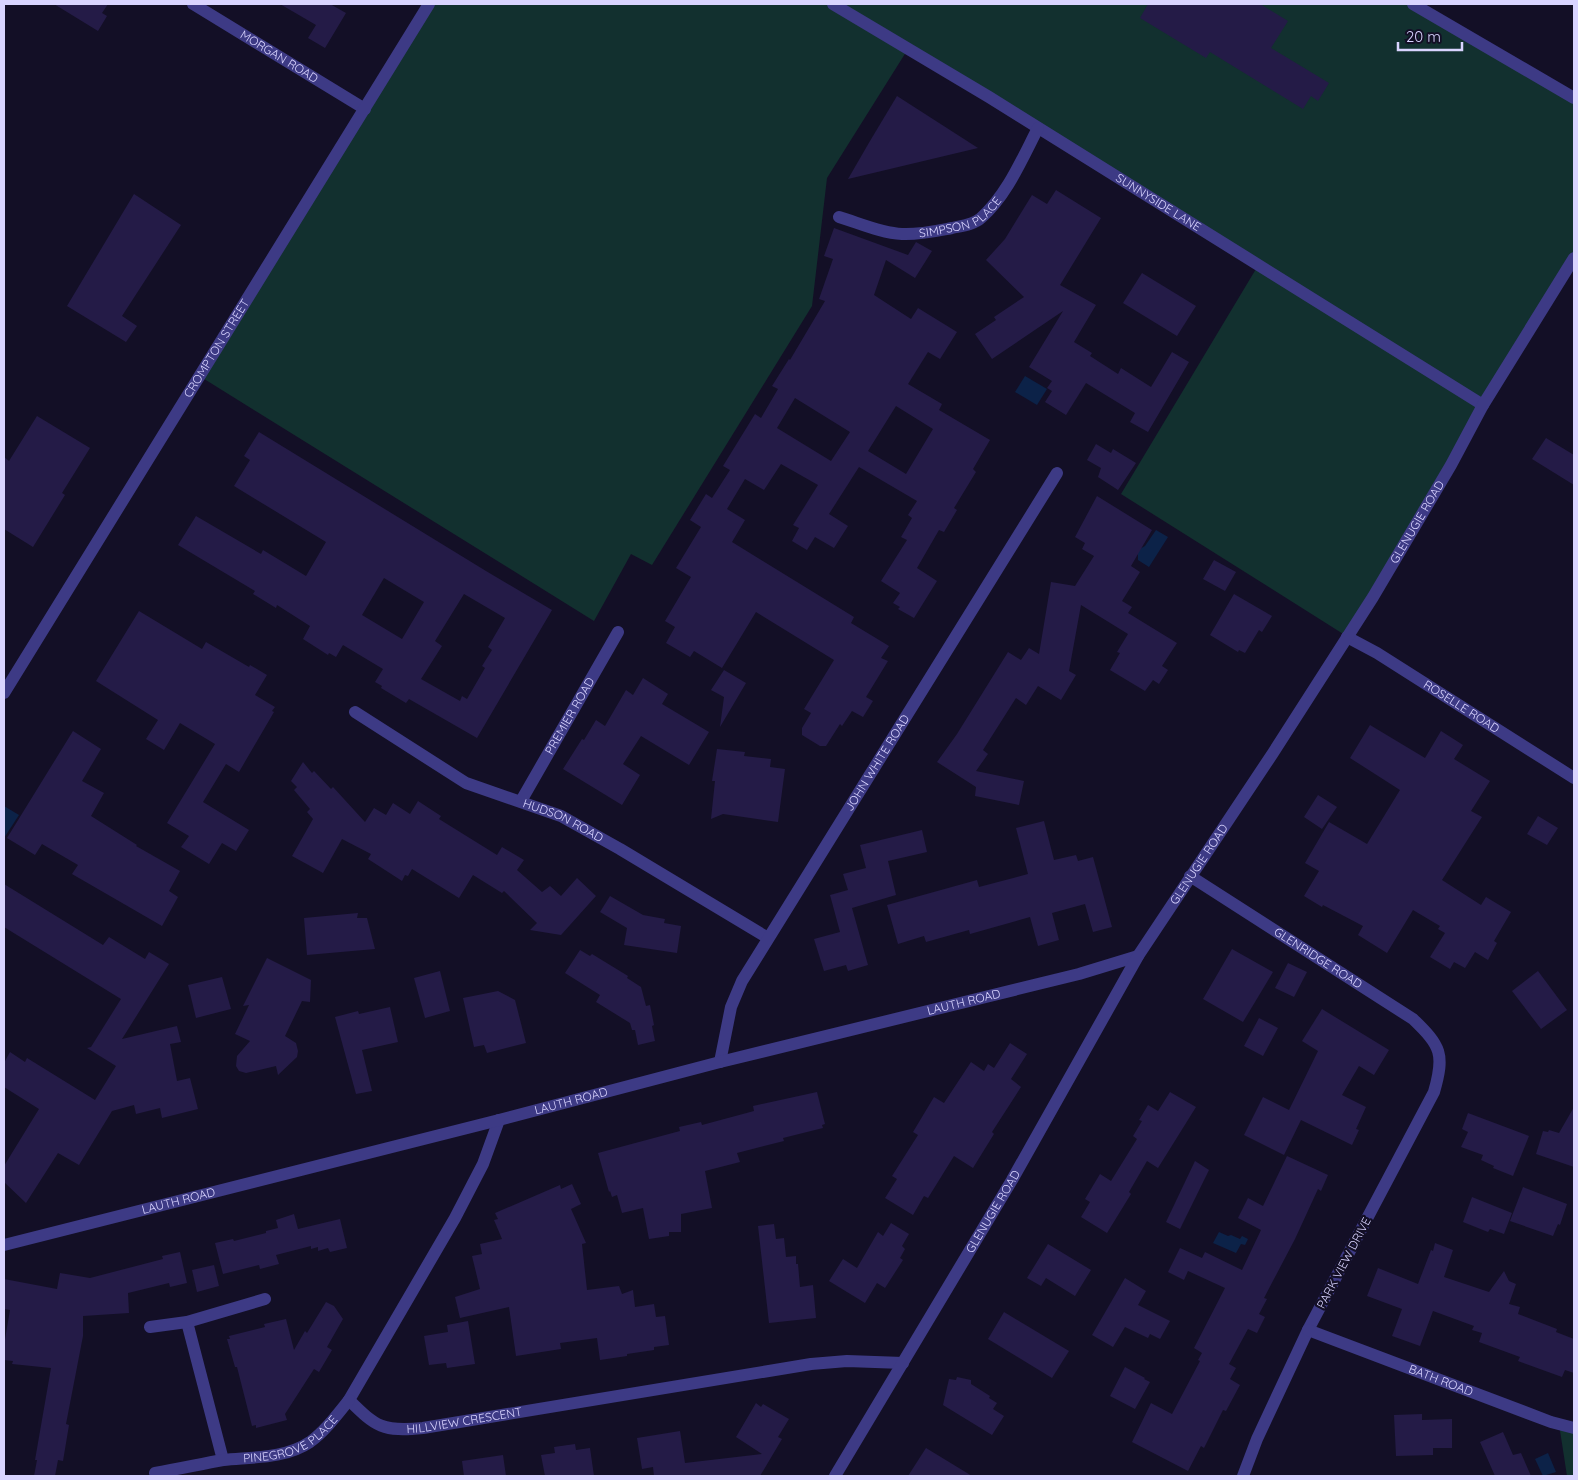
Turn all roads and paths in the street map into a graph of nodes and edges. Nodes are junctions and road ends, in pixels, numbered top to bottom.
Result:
1 (193, 4) edge
2 (429, 4) edge
3 (833, 4) edge
4 (1413, 4) edge
5 (1574, 98) edge
6 (365, 109) junction
7 (1038, 128) junction
8 (839, 217) dead end
9 (1574, 258) edge
10 (1483, 405) junction
11 (1057, 473) dead end
12 (618, 632) dead end
13 (1347, 637) junction
14 (4, 693) edge
15 (355, 712) dead end
16 (1574, 778) edge
17 (521, 801) junction
18 (1190, 876) junction
19 (768, 938) junction
20 (1138, 956) junction
21 (1439, 1050) joint
22 (720, 1062) junction
23 (499, 1120) junction
24 (4, 1245) edge
25 (265, 1299) dead end
26 (187, 1322) junction
27 (150, 1327) dead end
28 (1308, 1330) junction
29 (903, 1363) junction
30 (349, 1400) junction
31 (1574, 1428) edge
32 (223, 1460) junction
33 (155, 1473) dead end
34 (835, 1476) edge
35 (1243, 1476) edge

1 - 6 street, MORGAN ROAD
2 - 6 street, CROMPTON STREET
3 - 7 street, SUNNYSIDE LANE
4 - 5 street
6 - 14 street, CROMPTON STREET
7 - 8 street, SIMPSON PLACE
7 - 10 street, SUNNYSIDE LANE
9 - 10 street, GLENUGIE ROAD
10 - 13 street, GLENUGIE ROAD
11 - 19 street, JOHN WHITE ROAD
12 - 17 street, PREMIER ROAD
13 - 16 street, ROSELLE ROAD
13 - 18 street, GLENUGIE ROAD
15 - 17 street, HUDSON ROAD
17 - 19 street, HUDSON ROAD
18 - 20 street, GLENUGIE ROAD
18 - 21 street, GLENRIDGE ROAD
19 - 22 street, JOHN WHITE ROAD
20 - 22 street, LAUTH ROAD
20 - 29 street, GLENUGIE ROAD
21 - 28 street, PARK VIEW DRIVE
22 - 23 street, LAUTH ROAD
23 - 24 street, LAUTH ROAD
23 - 30 street
25 - 26 street
26 - 27 street
26 - 32 street, PINEGROVE PLACE
28 - 31 street, BATH ROAD
28 - 35 street, PARK VIEW DRIVE
29 - 30 street, HILLVIEW CRESCENT
29 - 34 street, GLENUGIE ROAD
30 - 32 street, PINEGROVE PLACE
32 - 33 street, PINEGROVE PLACE

